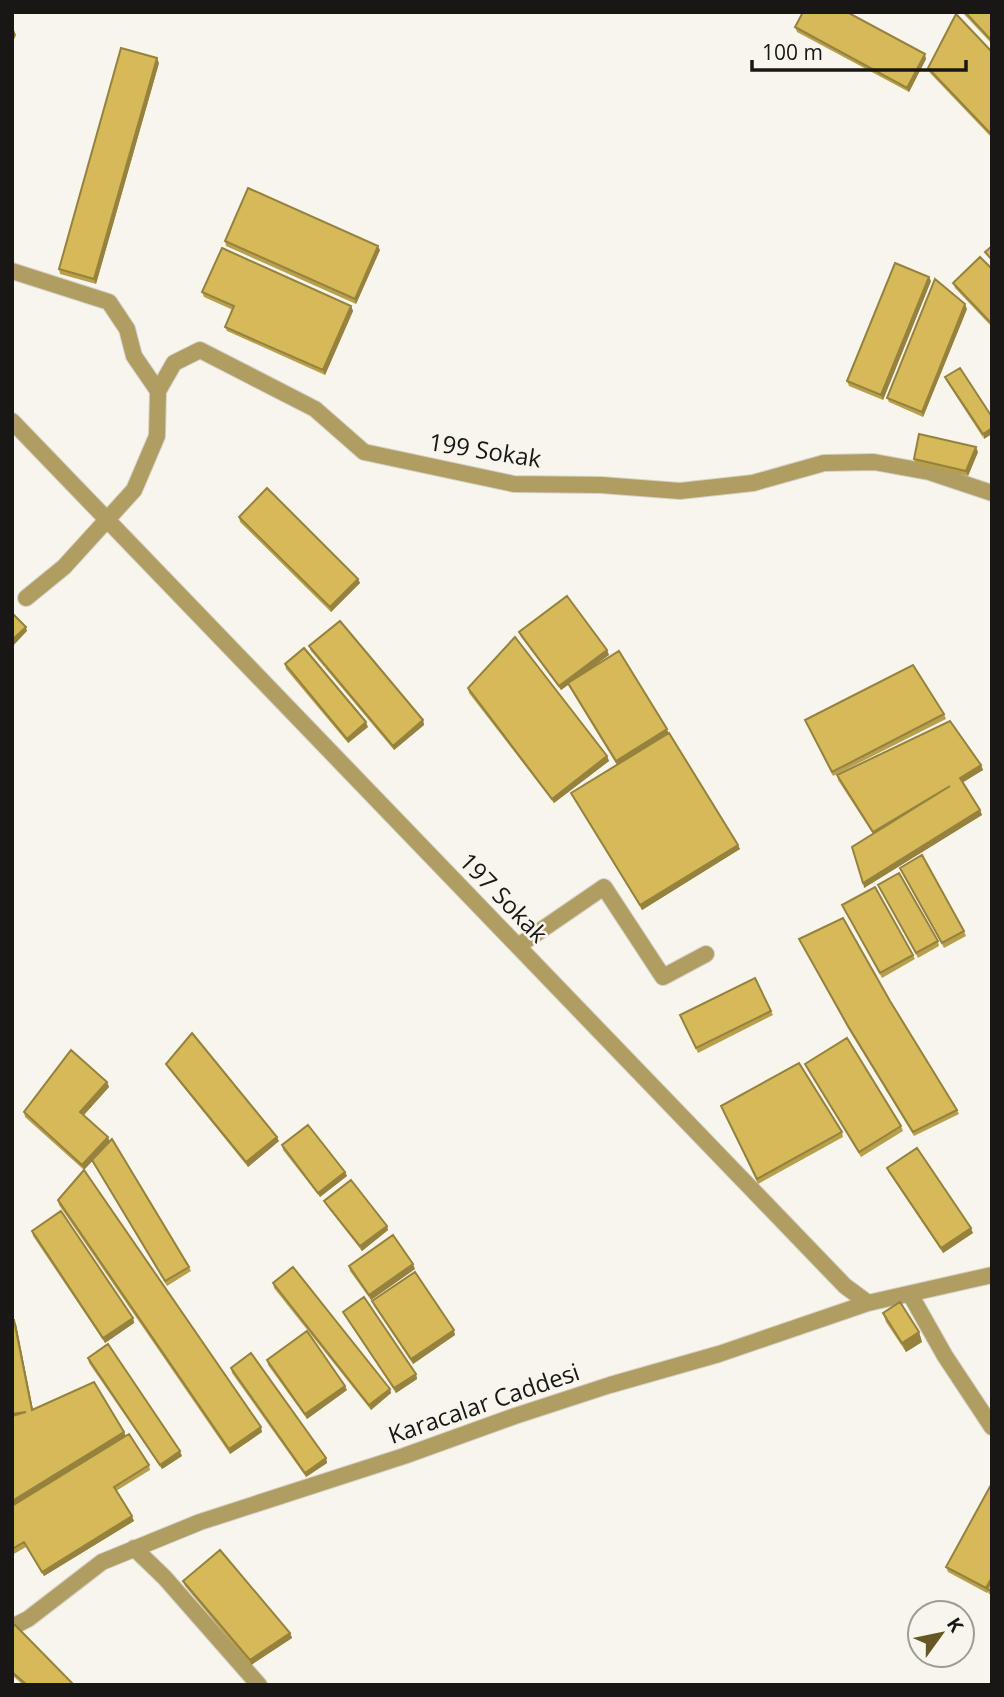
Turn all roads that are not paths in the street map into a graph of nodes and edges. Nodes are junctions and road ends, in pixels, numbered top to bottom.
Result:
1 (12, 271) edge
2 (158, 391) junction
3 (12, 421) edge
4 (992, 493) edge
5 (108, 520) junction
6 (26, 598) dead end
7 (518, 946) junction
8 (706, 954) dead end
9 (992, 1275) edge
10 (910, 1294) junction
11 (868, 1303) junction
12 (992, 1427) edge
13 (134, 1548) junction
14 (12, 1627) edge
15 (259, 1685) edge

1 - 2 street
2 - 4 street, 199 Sokak
2 - 5 street
3 - 5 street, 197 Sokak
5 - 6 street
5 - 7 street, 197 Sokak
7 - 8 street
7 - 11 street, 197 Sokak
9 - 10 street, Karacalar Caddesi
10 - 11 street, Karacalar Caddesi
10 - 12 street
11 - 13 street, Karacalar Caddesi
13 - 14 street, Karacalar Caddesi
13 - 15 street

